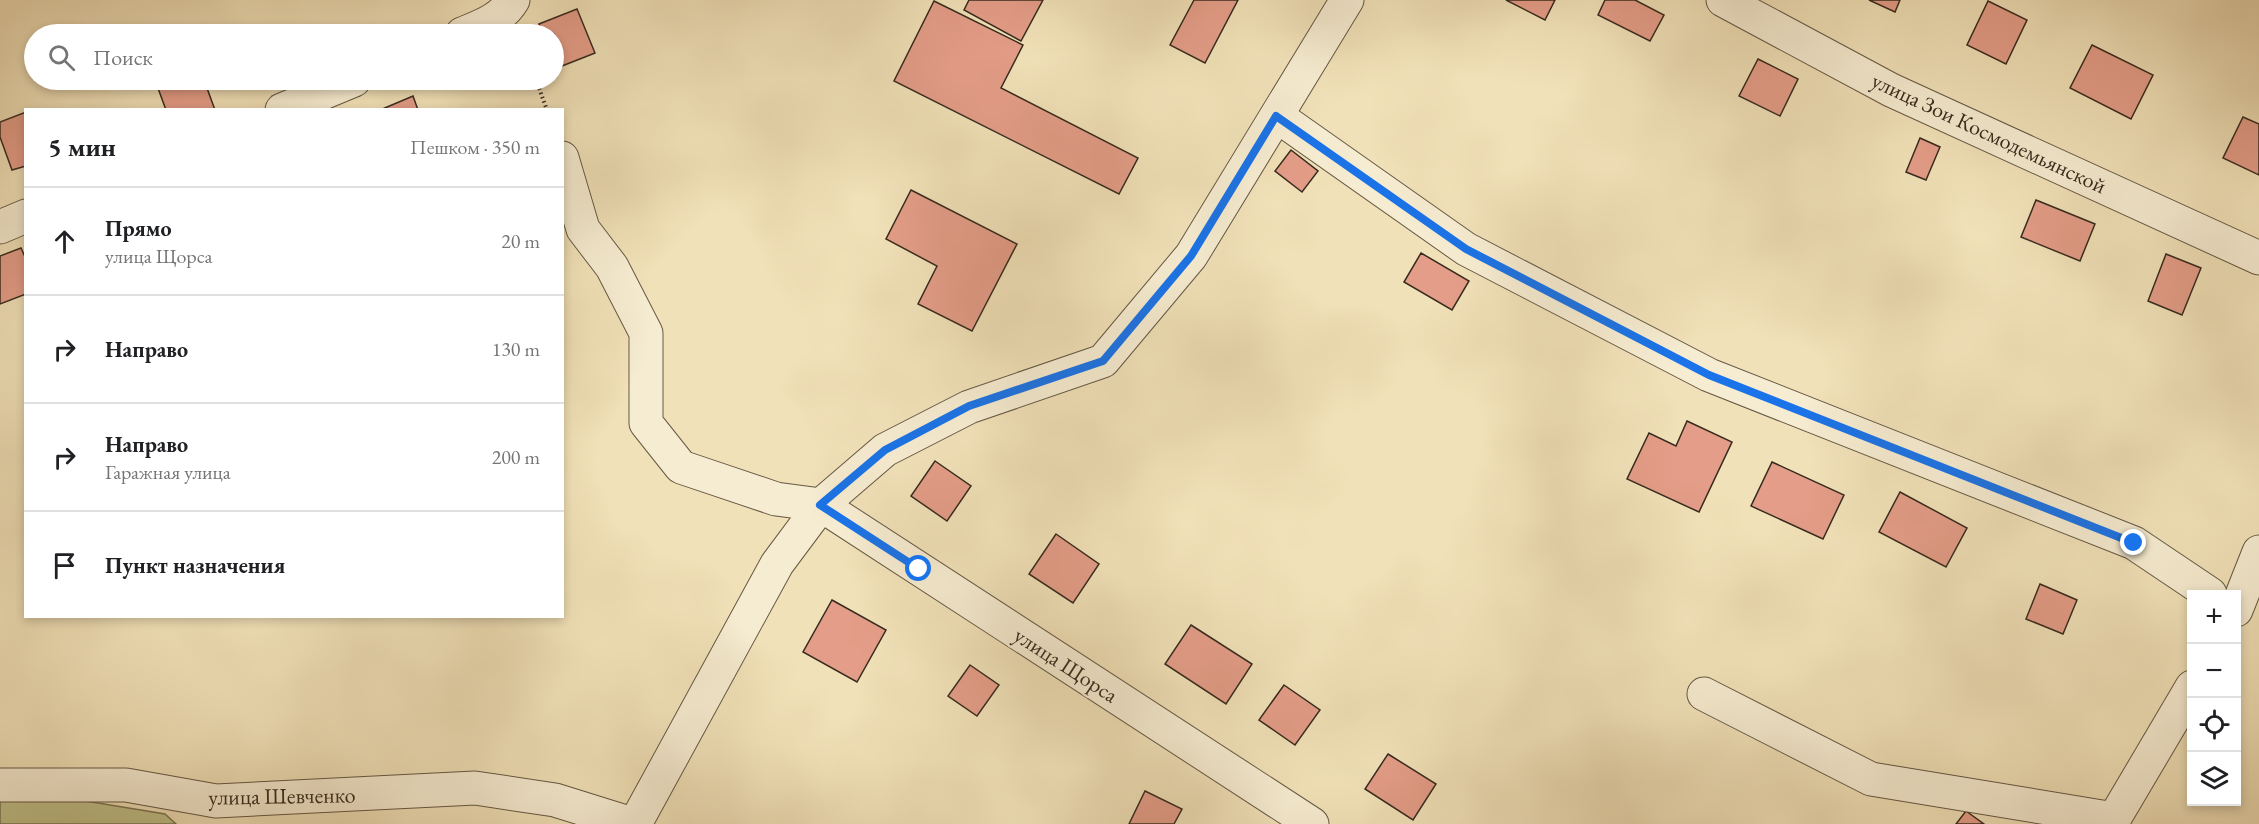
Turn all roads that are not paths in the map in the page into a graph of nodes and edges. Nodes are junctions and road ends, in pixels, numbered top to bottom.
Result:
1 (513, 0) edge
2 (1347, 0) edge
3 (1723, 0) edge
4 (488, 24) edge
5 (330, 90) edge
6 (287, 108) edge
7 (1276, 116) junction
8 (564, 165) edge
9 (24, 217) edge
10 (0, 227) edge
11 (2259, 258) edge
12 (820, 505) junction
13 (2259, 552) edge
14 (2204, 590) edge
15 (2241, 598) edge
16 (2241, 614) edge
17 (2259, 627) edge
18 (1704, 694) dead end
19 (2187, 695) edge
20 (0, 785) edge
21 (633, 824) edge
22 (1312, 824) edge

1 - 4 street
2 - 7 street
3 - 11 street, улица Зои Космодемьянской
5 - 6 street
7 - 12 street
7 - 14 street
8 - 12 street
9 - 10 street
12 - 21 street
12 - 22 street, улица Щорса
13 - 15 street
16 - 17 street
18 - 19 street
20 - 21 street, улица Шевченко

